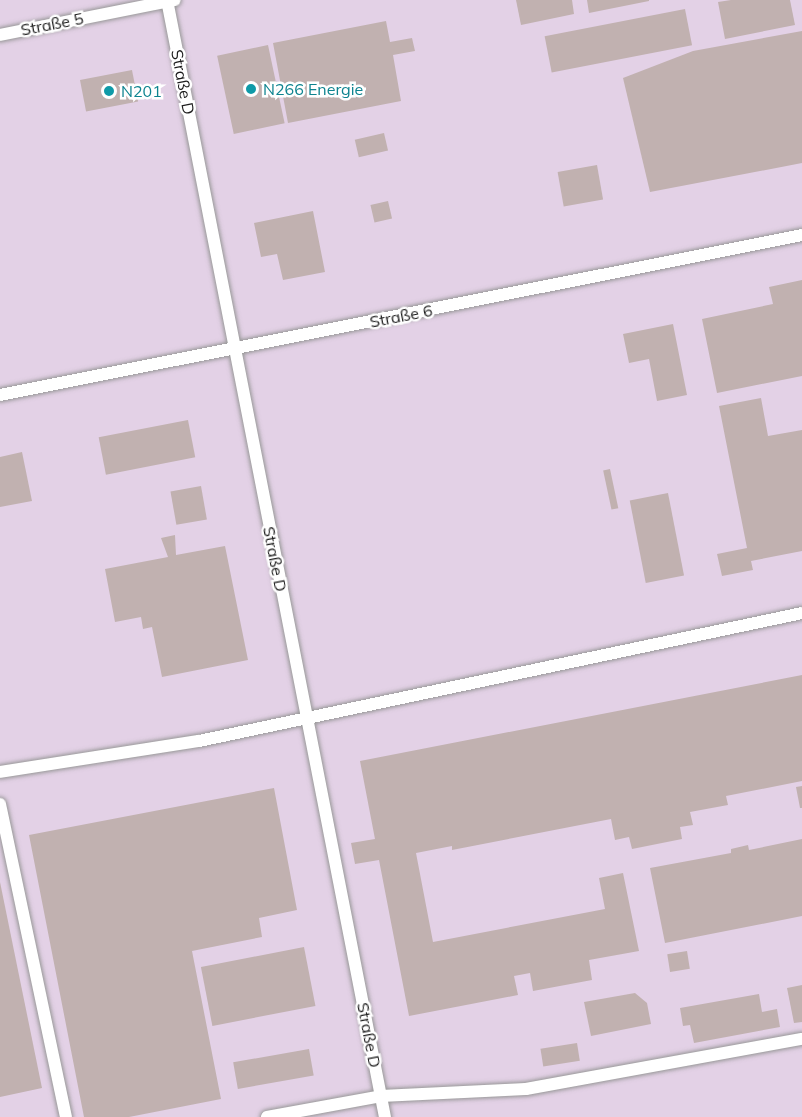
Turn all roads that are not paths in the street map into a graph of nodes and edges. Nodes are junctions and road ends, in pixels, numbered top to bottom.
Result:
1 (170, 0) edge
2 (0, 35) edge
3 (802, 236) edge
4 (232, 349) junction
5 (0, 395) edge
6 (802, 613) edge
7 (307, 717) junction
8 (0, 772) edge
9 (0, 804) edge
10 (802, 1039) edge
11 (381, 1095) junction
12 (66, 1117) edge
13 (267, 1117) edge
14 (385, 1117) edge

1 - 2 lane, Straße 5
1 - 4 lane, Straße D
3 - 4 lane, Straße 6
4 - 5 lane, Straße 6
4 - 7 lane, Straße D
6 - 7 lane
7 - 8 lane
7 - 11 lane, Straße D
9 - 12 lane
10 - 11 lane
11 - 13 lane
11 - 14 lane, Straße D

